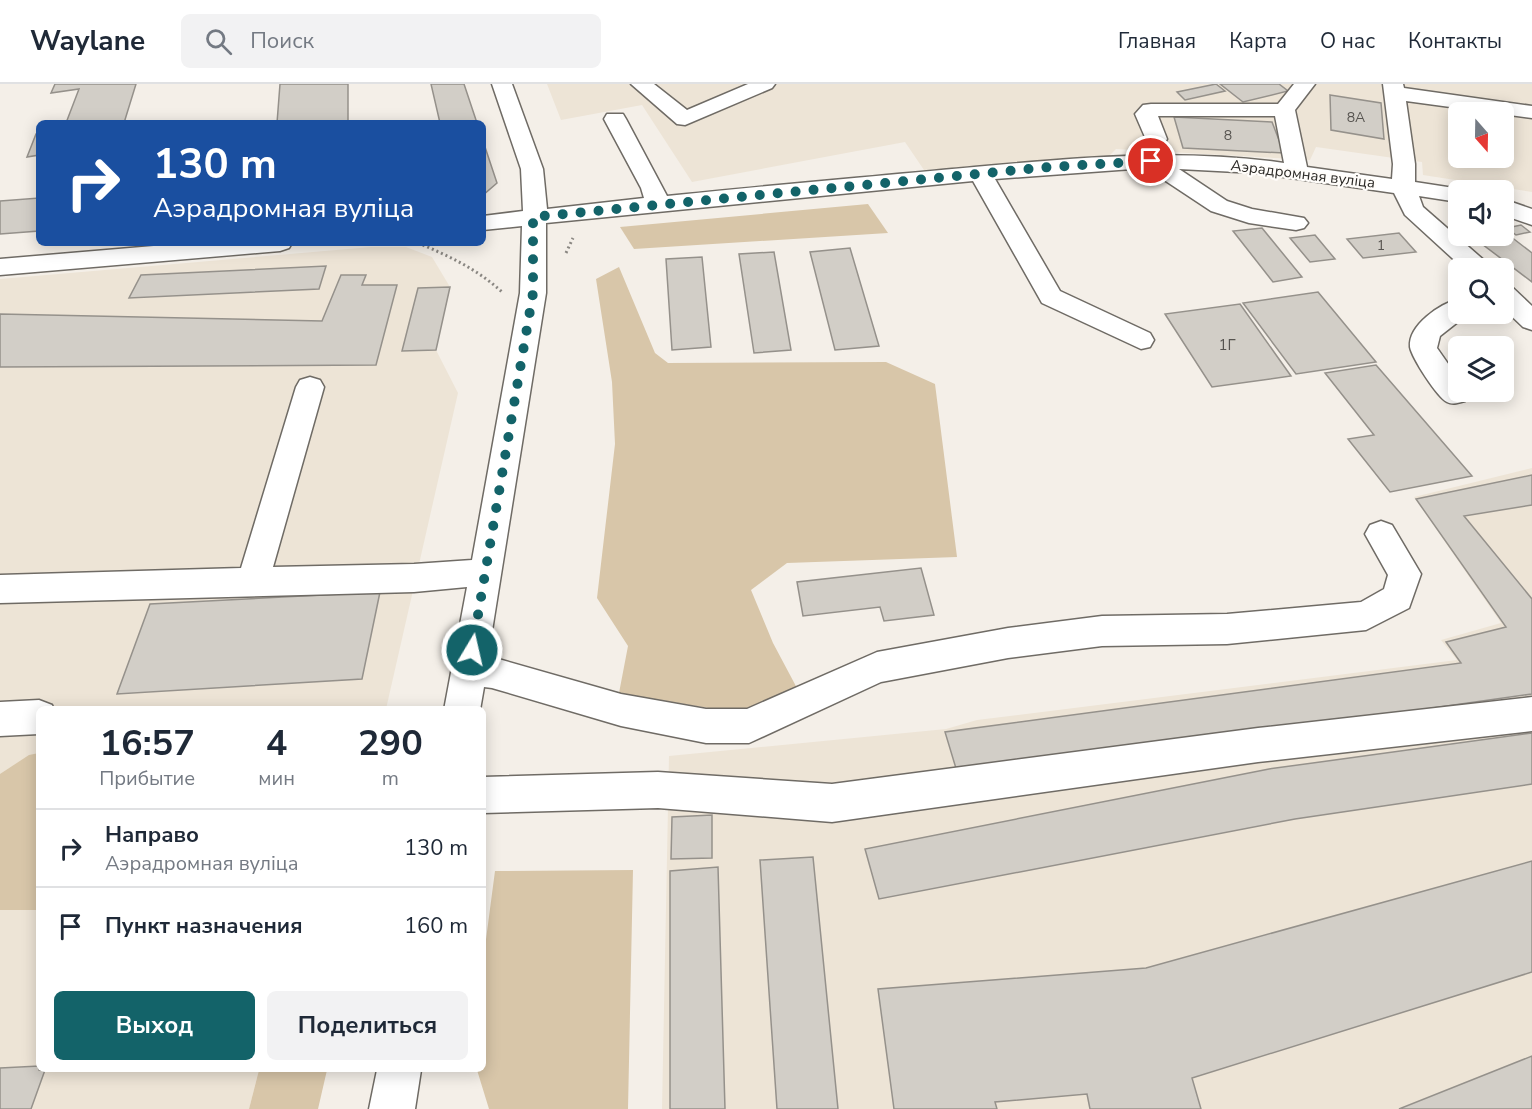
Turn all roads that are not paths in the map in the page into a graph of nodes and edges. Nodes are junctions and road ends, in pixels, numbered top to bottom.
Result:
1 (502, 84) edge
2 (641, 84) edge
3 (765, 84) edge
4 (1305, 84) edge
5 (1394, 89) edge
6 (1284, 110) junction
7 (1532, 112) edge
8 (615, 119) dead end
9 (1153, 150) junction
10 (1297, 171) junction
11 (981, 175) junction
12 (1403, 187) junction
13 (1448, 194) edge
14 (657, 205) junction
15 (1514, 211) edge
16 (533, 217) junction
17 (1532, 218) edge
18 (486, 223) edge
19 (1296, 223) dead end
20 (245, 246) edge
21 (1466, 258) edge
22 (0, 267) edge
23 (1514, 304) edge
24 (1448, 314) edge
25 (1532, 321) edge
26 (1141, 340) dead end
27 (1448, 385) edge
28 (310, 387) dead end
29 (1381, 534) dead end
30 (484, 572) junction
31 (253, 580) junction
32 (0, 589) edge
33 (469, 670) junction
34 (463, 706) edge
35 (1532, 714) edge
36 (36, 717) edge
37 (0, 719) edge
38 (486, 795) edge
39 (399, 1072) edge
40 (392, 1109) edge

1 - 16 street
2 - 3 street
4 - 6 street
5 - 7 street
5 - 12 street
6 - 9 street
6 - 10 street
8 - 14 street
9 - 10 street, Аэрадромная вуліца
9 - 11 street, Аэрадромная вуліца
9 - 19 street
10 - 12 street, Аэрадромная вуліца
11 - 14 street, Аэрадромная вуліца
11 - 26 street
12 - 13 street, Аэрадромная вуліца
12 - 21 street
14 - 16 street, Аэрадромная вуліца
15 - 17 street
16 - 18 street, Аэрадромная вуліца
16 - 30 street
20 - 22 street
23 - 25 street
24 - 27 street
28 - 31 street
29 - 33 street
30 - 31 street
30 - 33 street
31 - 32 street
33 - 34 street
35 - 38 street
36 - 37 street
39 - 40 street

